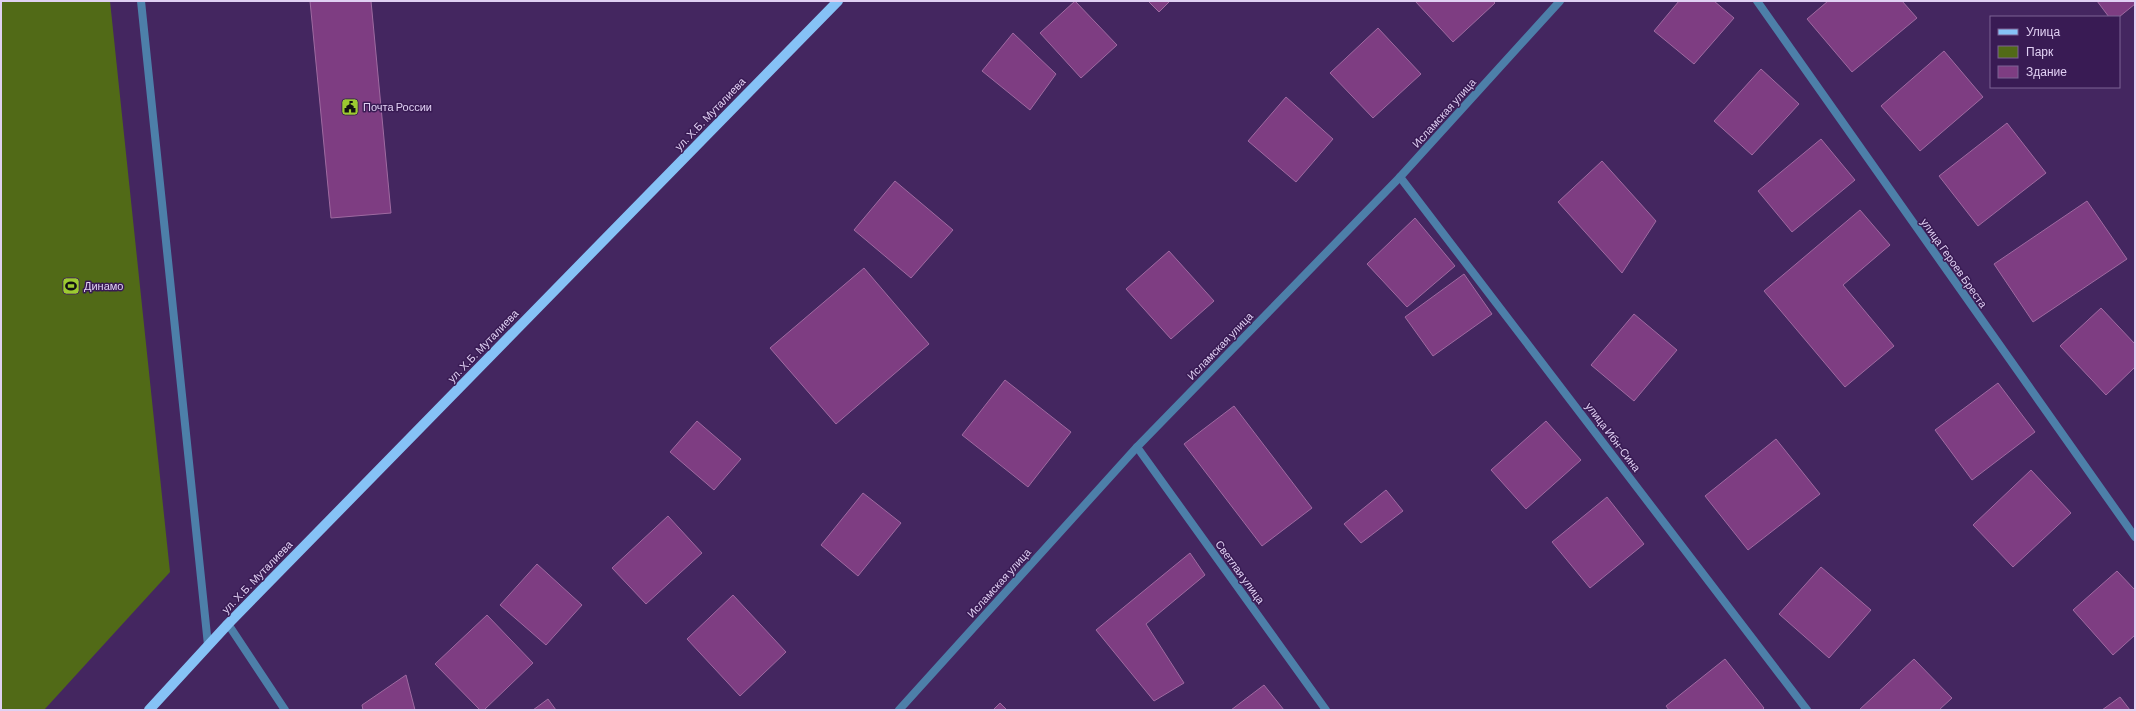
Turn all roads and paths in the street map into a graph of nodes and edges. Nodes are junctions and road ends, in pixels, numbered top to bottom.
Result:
1 (141, 1) edge
2 (838, 1) edge
3 (1560, 1) edge
4 (1756, 1) edge
5 (1400, 177) junction
6 (1137, 447) junction
7 (2135, 537) edge
8 (228, 624) junction
9 (208, 645) junction
10 (149, 710) edge
11 (285, 710) edge
12 (899, 710) edge
13 (1326, 710) edge
14 (1807, 710) edge

1 - 9 street
2 - 8 main road, ул. Х.Б. Муталиева
3 - 5 street, Исламская улица
4 - 7 street, улица Героев Бреста
5 - 6 street, Исламская улица
5 - 14 street, улица Ибн-Сина
6 - 12 street, Исламская улица
6 - 13 street, Светлая улица
8 - 9 main road, ул. Х.Б. Муталиева
8 - 11 street
9 - 10 main road, ул. Х.Б. Муталиева

